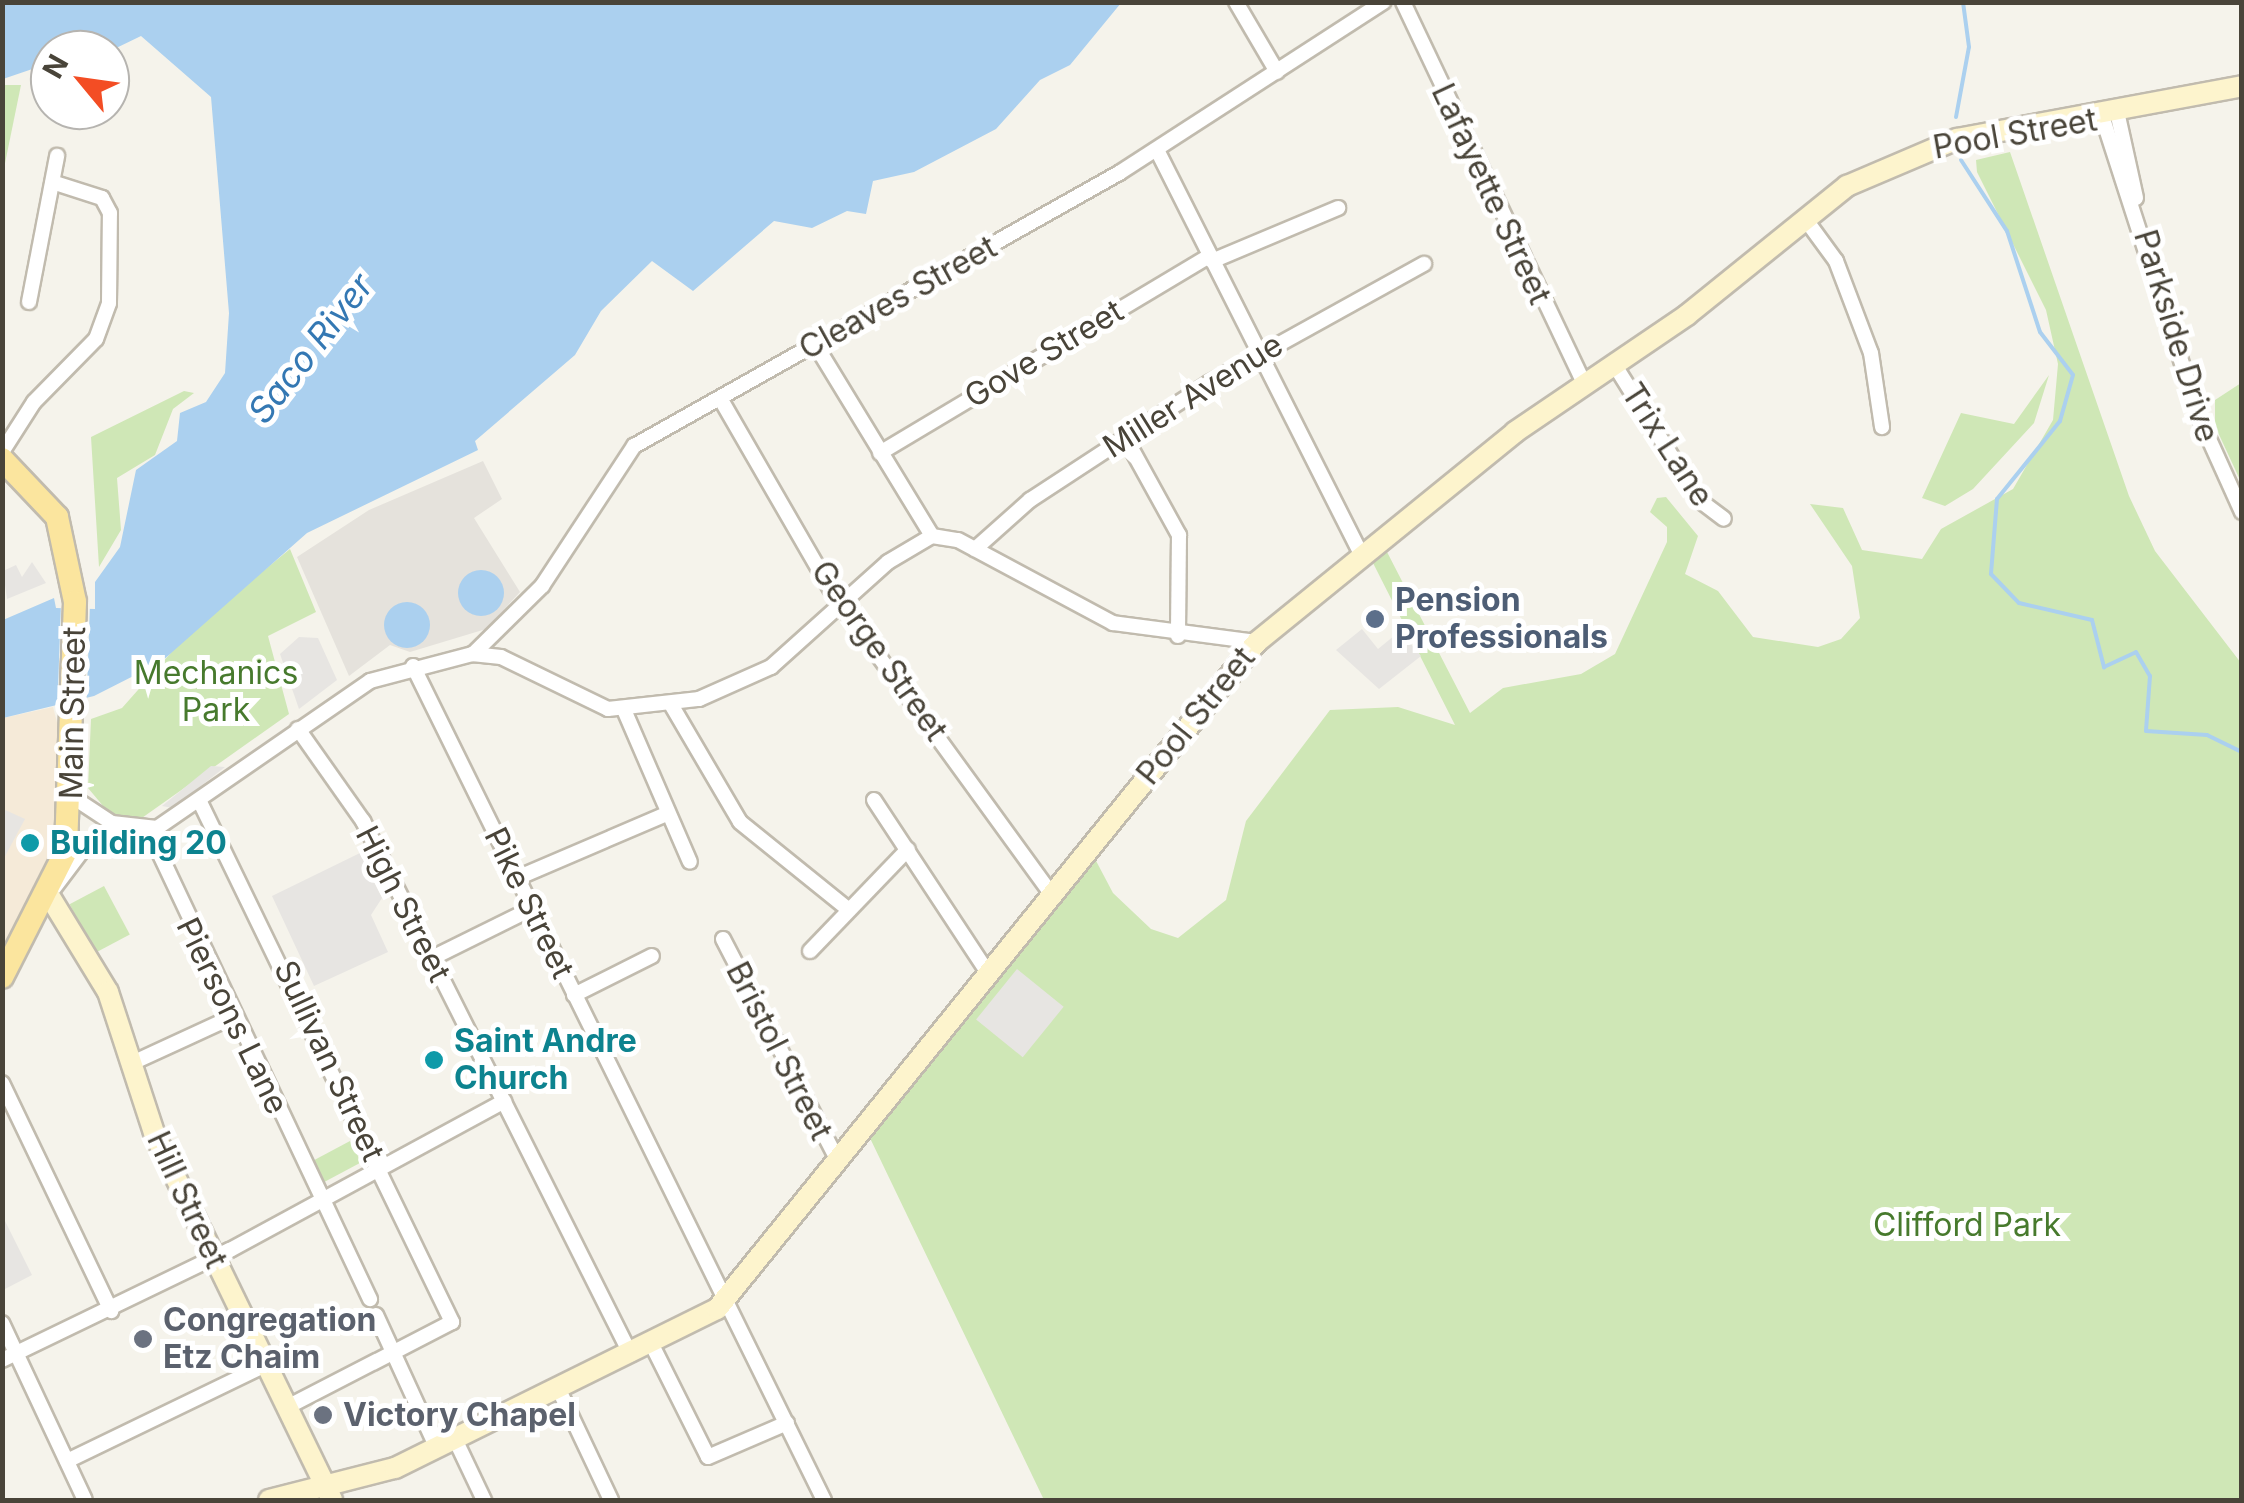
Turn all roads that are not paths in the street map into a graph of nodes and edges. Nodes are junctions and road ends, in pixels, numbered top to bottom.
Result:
1 (1236, 2) edge
2 (1384, 2) edge
3 (1402, 2) edge
4 (1277, 72) junction
5 (2242, 86) edge
6 (2110, 118) junction
7 (1157, 150) junction
8 (57, 156) dead end
9 (52, 182) junction
10 (1338, 208) dead end
11 (1806, 220) junction
12 (1210, 258) junction
13 (1424, 264) dead end
14 (29, 302) dead end
15 (816, 344) junction
16 (1257, 353) junction
17 (1614, 364) junction
18 (1584, 384) junction
19 (720, 398) junction
20 (1882, 427) dead end
21 (1126, 439) junction
22 (880, 453) junction
23 (2, 456) edge
24 (2242, 512) edge
25 (1724, 519) dead end
26 (932, 536) junction
27 (975, 548) junction
28 (1362, 555) junction
29 (842, 602) junction
30 (1178, 636) junction
31 (1258, 642) junction
32 (472, 654) junction
33 (413, 666) junction
34 (672, 706) junction
35 (625, 712) junction
36 (298, 729) junction
37 (71, 796) junction
38 (874, 800) dead end
39 (200, 802) junction
40 (664, 815) junction
41 (128, 828) junction
42 (148, 829) junction
43 (908, 849) junction
44 (690, 862) dead end
45 (517, 878) junction
46 (52, 892) junction
47 (1052, 895) junction
48 (531, 909) junction
49 (849, 910) junction
50 (723, 939) dead end
51 (810, 951) dead end
52 (652, 956) dead end
53 (430, 959) junction
54 (988, 973) junction
55 (2, 977) edge
56 (574, 995) junction
57 (232, 1017) junction
58 (130, 1064) junction
59 (2, 1083) edge
60 (504, 1100) junction
61 (838, 1161) junction
62 (380, 1169) junction
63 (322, 1201) junction
64 (214, 1258) junction
65 (370, 1299) dead end
66 (724, 1302) junction
67 (110, 1310) junction
68 (376, 1316) dead end
69 (2, 1323) edge
70 (652, 1345) junction
71 (393, 1353) junction
72 (631, 1355) junction
73 (10, 1357) edge
74 (266, 1365) junction
75 (558, 1390) junction
76 (286, 1407) junction
77 (787, 1422) junction
78 (446, 1444) junction
79 (67, 1460) junction
80 (329, 1494) edge
81 (85, 1500) edge
82 (269, 1500) edge
83 (484, 1500) edge
84 (611, 1500) edge
85 (824, 1500) edge

1 - 4 street
2 - 4 street, Cleaves Street
3 - 18 street, Lafayette Street
4 - 7 street, Cleaves Street
5 - 6 main road, Pool Street
6 - 11 main road, Pool Street
6 - 24 street, Parkside Drive
7 - 12 street
7 - 15 street, Cleaves Street
8 - 9 street
9 - 14 street
9 - 23 street
10 - 12 street, Gove Street
11 - 17 main road, Pool Street
11 - 20 street
12 - 16 street
12 - 22 street, Gove Street
13 - 16 street, Miller Avenue
15 - 19 street, Cleaves Street
15 - 22 street
16 - 21 street, Miller Avenue
16 - 28 street
17 - 18 main road, Pool Street
17 - 25 street, Trix Lane
18 - 28 main road, Pool Street
19 - 29 street, George Street
19 - 32 street, Cleaves Street
21 - 27 street, Miller Avenue
21 - 30 street
22 - 26 street
23 - 37 main road, Main Street
26 - 27 street
26 - 29 street
27 - 30 street
28 - 31 main road, Pool Street
29 - 34 street
29 - 47 street, George Street
30 - 31 street
31 - 47 main road, Pool Street
32 - 33 street
32 - 35 street
33 - 36 street
33 - 45 street, Pike Street
34 - 35 street
34 - 49 street
35 - 40 street
36 - 39 street
36 - 53 street, High Street
37 - 41 street
37 - 46 main road, Main Street
38 - 43 street
39 - 42 street
39 - 62 street, Sullivan Street
40 - 44 street
40 - 45 street
41 - 42 street
41 - 46 street
42 - 57 street, Piersons Lane
43 - 49 street
43 - 54 street
45 - 48 street, Pike Street
46 - 55 main road, Main Street
46 - 58 main road, Hill Street
47 - 54 main road, Pool Street
48 - 53 street
48 - 56 street, Pike Street
49 - 51 street
50 - 61 street, Bristol Street
52 - 56 street
53 - 60 street, High Street
54 - 61 main road, Pool Street
56 - 66 street, Pike Street
57 - 58 street
57 - 63 street, Piersons Lane
58 - 64 main road, Hill Street
59 - 67 street
60 - 62 street
60 - 72 street, High Street
61 - 66 main road, Pool Street
62 - 63 street
62 - 71 street, Sullivan Street
63 - 64 street
63 - 65 street, Piersons Lane
64 - 67 street
64 - 74 main road, Hill Street
66 - 70 main road, Pool Street
66 - 77 street, Pike Street
67 - 73 street
68 - 71 street
69 - 73 street
70 - 72 main road, Pool Street
70 - 77 street
71 - 76 street
71 - 78 street
72 - 75 main road, Pool Street
73 - 79 street
74 - 76 main road, Hill Street
74 - 79 street
75 - 78 main road, Pool Street
75 - 84 street
76 - 80 main road, Hill Street
77 - 85 street, Pike Street
78 - 80 main road, Pool Street
78 - 83 street
79 - 81 street
80 - 82 main road, Pool Street

